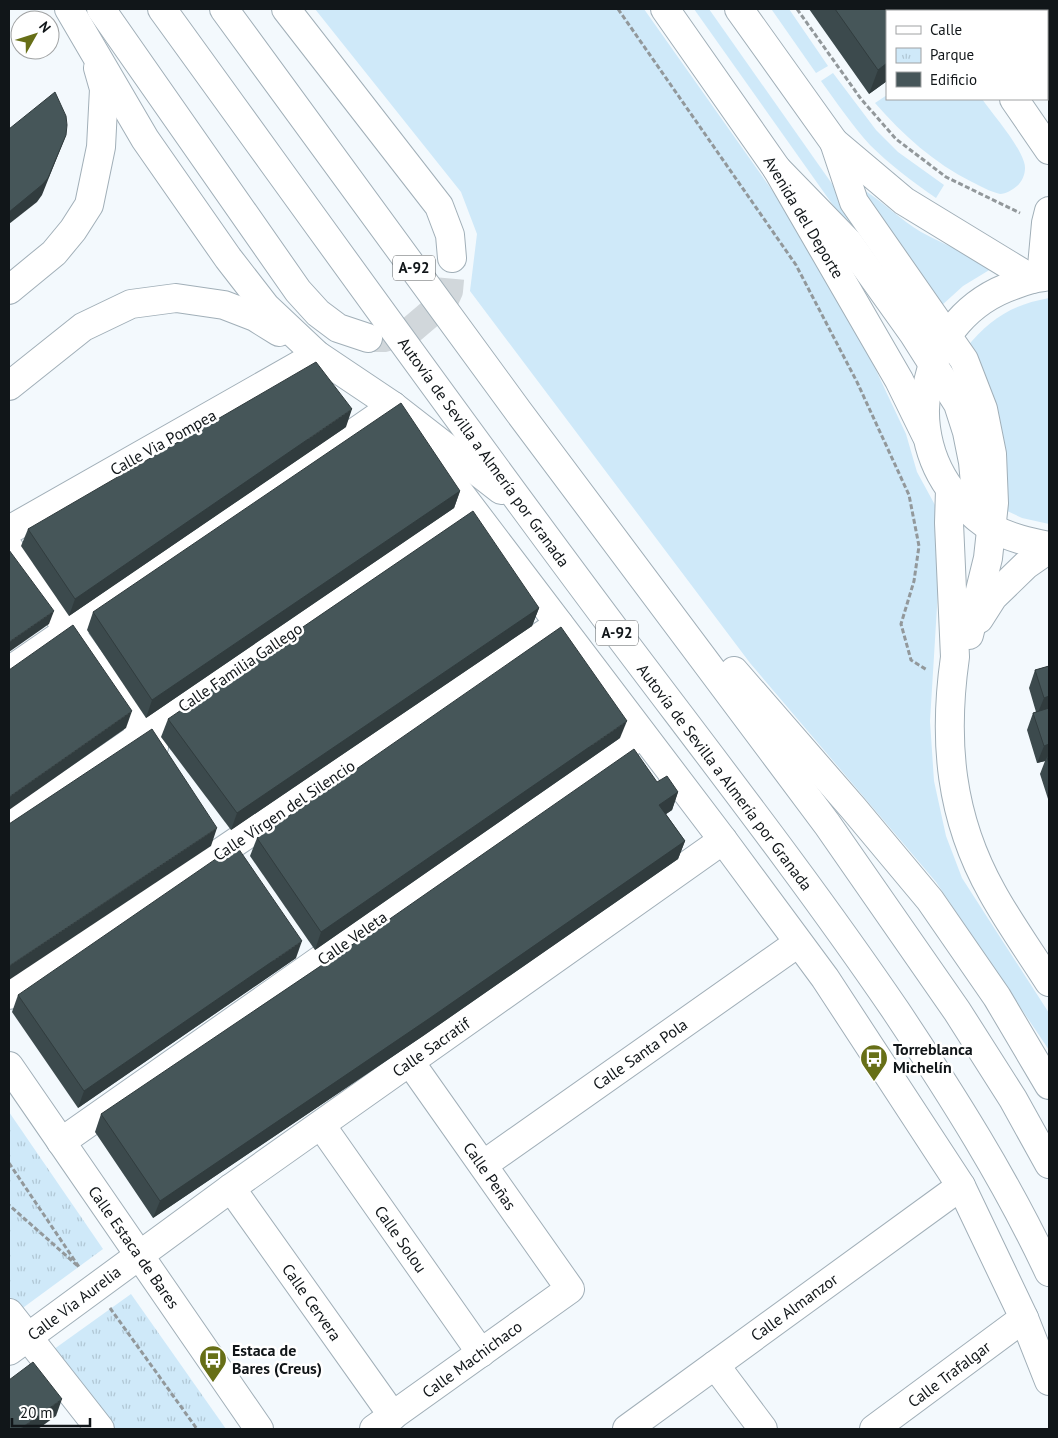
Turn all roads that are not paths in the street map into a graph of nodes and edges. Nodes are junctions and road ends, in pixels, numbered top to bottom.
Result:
1 (69, 9) edge
2 (101, 9) edge
3 (162, 9) edge
4 (224, 9) edge
5 (286, 9) edge
6 (665, 9) edge
7 (739, 9) edge
8 (93, 49) junction
9 (1015, 100) edge
10 (834, 142) junction
11 (1049, 150) edge
12 (778, 169) junction
13 (1038, 214) edge
14 (452, 258) tunnel mouth
15 (1041, 278) edge
16 (9, 290) edge
17 (947, 335) junction
18 (368, 338) tunnel mouth
19 (317, 355) junction
20 (932, 363) junction
21 (9, 386) edge
22 (393, 406) junction
23 (926, 435) junction
24 (950, 490) junction
25 (525, 508) junction
26 (471, 509) junction
27 (985, 523) junction
28 (605, 526) junction
29 (9, 530) edge
30 (1049, 547) edge
31 (9, 548) edge
32 (558, 624) junction
33 (69, 630) junction
34 (959, 640) junction
35 (9, 671) edge
36 (144, 733) junction
37 (642, 734) junction
38 (166, 764) edge
39 (211, 825) edge
40 (9, 826) edge
41 (723, 840) junction
42 (227, 848) junction
43 (244, 871) edge
44 (296, 942) edge
45 (798, 943) junction
46 (313, 965) junction
47 (1049, 982) edge
48 (9, 995) edge
49 (410, 1062) junction
50 (9, 1066) edge
51 (1049, 1085) edge
52 (321, 1125) junction
53 (61, 1142) junction
54 (1049, 1164) edge
55 (483, 1165) junction
56 (961, 1186) junction
57 (231, 1188) junction
58 (140, 1255) junction
59 (1049, 1272) edge
60 (570, 1289) joint
61 (9, 1313) edge
62 (1024, 1318) junction
63 (18, 1344) edge
64 (481, 1353) junction
65 (715, 1365) junction
66 (1049, 1381) edge
67 (383, 1422) edge
68 (100, 1429) edge
69 (260, 1429) edge
70 (627, 1429) edge
71 (763, 1429) edge
72 (874, 1429) edge

1 - 8 main road
2 - 18 main road
3 - 25 main road, Autovía de Sevilla a Almería por Granada / A-92
4 - 28 main road, A-92
5 - 14 main road
6 - 12 main road, Avenida del Deporte
7 - 10 main road
8 - 16 main road
8 - 19 main road
9 - 11 main road
10 - 15 main road
10 - 17 main road
12 - 20 main road
12 - 23 main road, Avenida del Deporte
13 - 15 main road
15 - 17 main road, Avenida del Deporte
17 - 20 main road, Avenida del Deporte
17 - 27 main road
19 - 21 main road
19 - 22 main road
19 - 29 main road, Calle Via Pompea
20 - 23 main road, Avenida del Deporte
20 - 27 main road
22 - 25 main road
22 - 26 main road
22 - 33 main road
23 - 24 main road, Avenida del Deporte
24 - 27 main road, Avenida del Deporte
24 - 34 main road
25 - 59 main road, Autovía de Sevilla a Almería por Granada / A-92
26 - 32 main road
26 - 36 main road, Calle Familia Gallego
27 - 30 main road, Avenida del Deporte
27 - 34 main road
28 - 51 main road
28 - 54 main road, A-92
30 - 34 main road
31 - 33 main road
32 - 37 main road
32 - 42 main road, Calle Virgen del Silencio
33 - 35 main road
33 - 36 main road
34 - 47 main road
36 - 38 main road
36 - 40 main road, Calle Familia Gallego
37 - 41 main road
37 - 46 main road, Calle Veleta
39 - 42 main road
41 - 45 main road
41 - 49 main road, Calle Sacratif
42 - 43 main road
42 - 48 main road, Calle Virgen del Silencio
44 - 46 main road
45 - 55 main road, Calle Santa Pola
45 - 56 main road
46 - 53 main road, Calle Veleta
49 - 52 main road, Calle Sacratif
49 - 55 main road, Calle Peñas
50 - 53 main road, Calle Estaca de Bares
52 - 57 main road, Calle Sacratif
52 - 64 main road, Calle Solou
53 - 58 main road, Calle Estaca de Bares
55 - 60 main road, Calle Peñas
56 - 62 main road
56 - 65 main road, Calle Almanzor
57 - 58 main road, Calle Sacratif
57 - 67 main road, Calle Cervera
58 - 63 main road, Calle Via Aurelia
58 - 69 main road, Calle Estaca de Bares
60 - 64 main road, Calle Machichaco
61 - 63 main road
62 - 66 main road
62 - 72 main road, Calle Trafalgar
63 - 68 main road
64 - 67 main road, Calle Machichaco
65 - 70 main road, Calle Almanzor
65 - 71 main road

